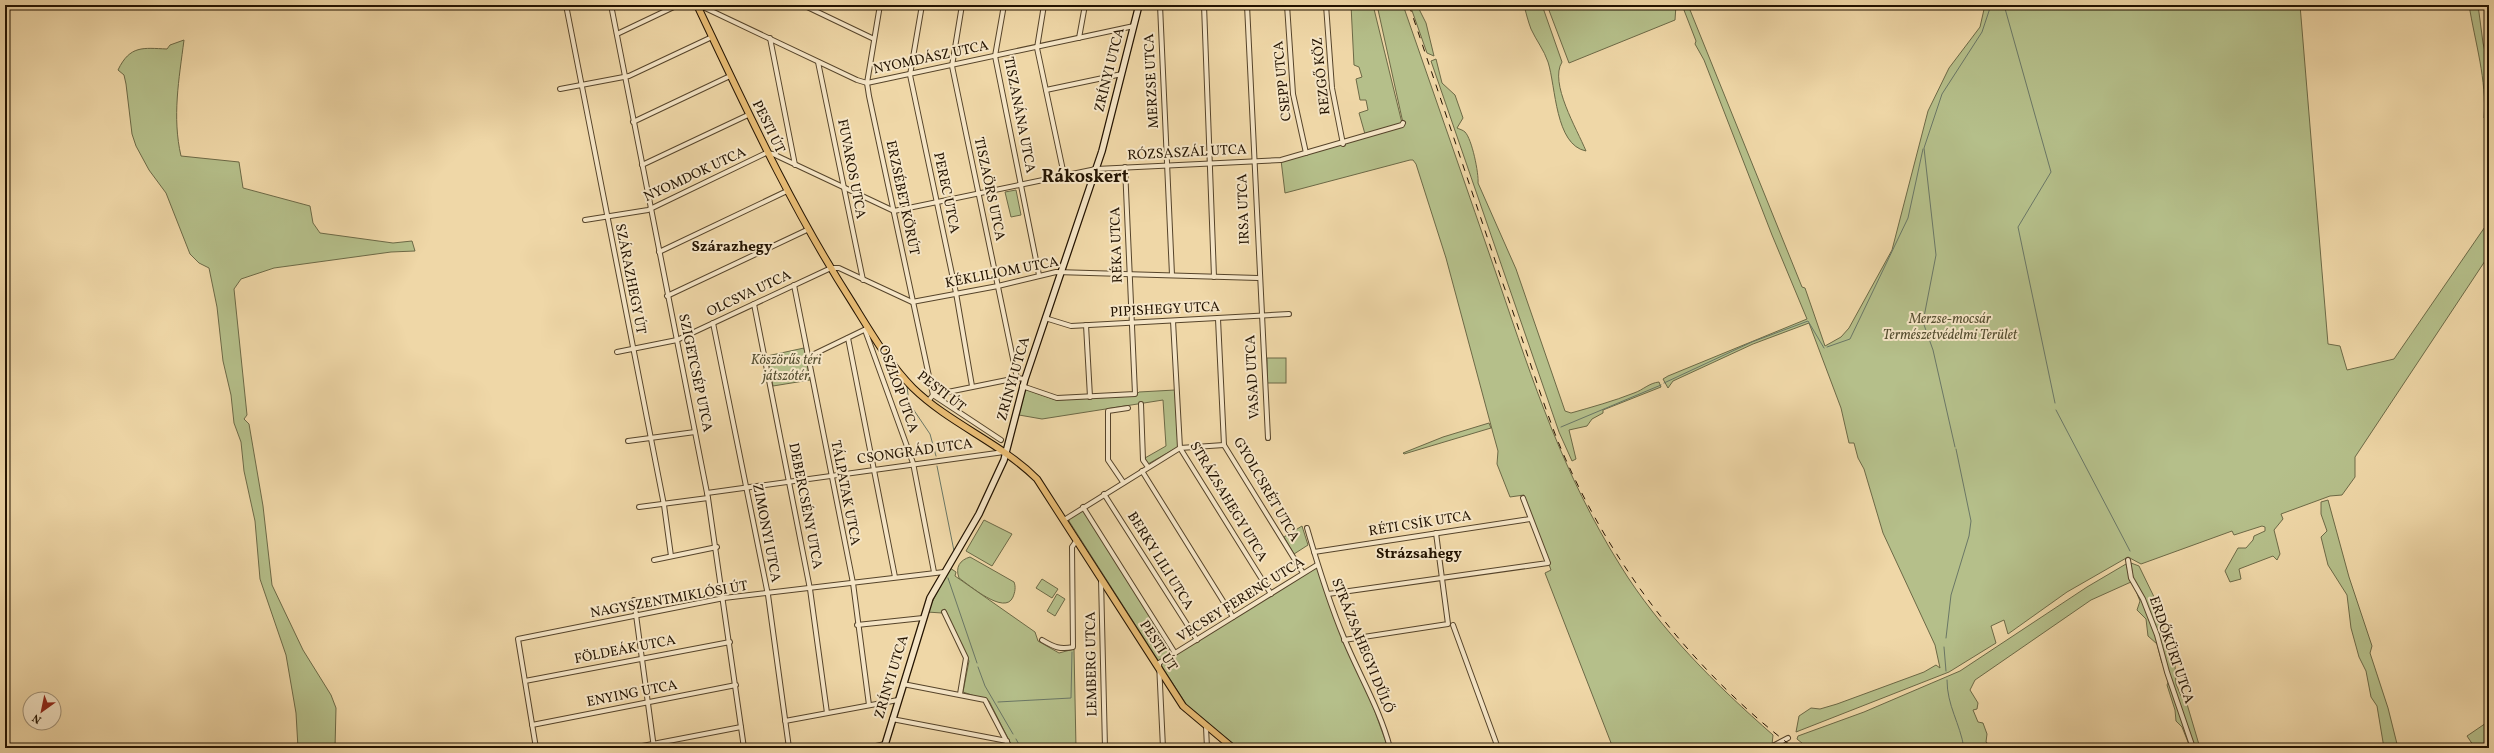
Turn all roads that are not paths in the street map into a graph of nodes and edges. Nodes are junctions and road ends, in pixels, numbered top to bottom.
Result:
1 (566, 5) edge
2 (611, 5) edge
3 (678, 5) edge
4 (803, 5) edge
5 (880, 5) edge
6 (922, 5) edge
7 (962, 5) edge
8 (1004, 5) edge
9 (1044, 5) edge
10 (1085, 5) edge
11 (1139, 5) edge
12 (1160, 5) edge
13 (1204, 5) edge
14 (1247, 5) edge
15 (1287, 5) edge
16 (1326, 5) edge
17 (701, 7) edge
18 (1134, 26) junction
19 (617, 34) junction
20 (712, 37) junction
21 (770, 38) junction
22 (1079, 38) junction
23 (874, 39) junction
24 (1037, 48) junction
25 (995, 56) junction
26 (818, 62) junction
27 (952, 66) junction
28 (1122, 74) junction
29 (910, 75) junction
30 (730, 76) junction
31 (625, 77) junction
32 (867, 83) junction
33 (581, 85) junction
34 (560, 89) dead end
35 (1046, 90) junction
36 (748, 115) junction
37 (633, 122) junction
38 (1403, 123) dead end
39 (1343, 144) junction
40 (766, 153) junction
41 (1306, 153) junction
42 (1254, 161) junction
43 (1211, 163) junction
44 (642, 165) junction
45 (795, 165) junction
46 (1168, 165) junction
47 (1125, 167) junction
48 (1096, 169) junction
49 (1064, 175) junction
50 (1021, 184) junction
51 (844, 189) junction
52 (787, 191) junction
53 (979, 193) junction
54 (937, 202) junction
55 (651, 209) junction
56 (894, 211) junction
57 (607, 217) junction
58 (585, 220) dead end
59 (809, 229) junction
60 (659, 252) junction
61 (830, 268) junction
62 (1060, 272) junction
63 (1129, 274) junction
64 (1039, 275) junction
65 (1172, 275) junction
66 (1214, 277) junction
67 (1258, 278) junction
68 (863, 280) junction
69 (794, 286) junction
70 (998, 286) junction
71 (956, 293) junction
72 (667, 296) junction
73 (912, 302) junction
74 (754, 304) junction
75 (1289, 314) dead end
76 (1260, 316) junction
77 (1044, 318) junction
78 (1218, 318) junction
79 (1173, 321) junction
80 (713, 323) junction
81 (1132, 323) junction
82 (1086, 325) junction
83 (867, 329) junction
84 (848, 338) junction
85 (677, 340) junction
86 (632, 350) junction
87 (617, 352) dead end
88 (808, 357) junction
89 (1017, 378) junction
90 (1024, 379) junction
91 (972, 386) junction
92 (1022, 386) junction
93 (1090, 397) junction
94 (931, 398) junction
95 (1141, 404) dead end
96 (1128, 408) dead end
97 (696, 432) junction
98 (650, 438) junction
99 (1268, 438) dead end
100 (1001, 440) dead end
101 (628, 441) dead end
102 (1224, 445) junction
103 (1180, 448) junction
104 (1006, 452) junction
105 (913, 463) junction
106 (1148, 467) junction
107 (874, 469) junction
108 (1142, 471) junction
109 (830, 475) junction
110 (788, 481) junction
111 (1123, 482) junction
112 (746, 487) junction
113 (1104, 494) junction
114 (708, 496) junction
115 (1523, 498) dead end
116 (664, 505) junction
117 (639, 507) dead end
118 (1083, 507) junction
119 (1530, 519) junction
120 (1064, 520) junction
121 (1307, 528) dead end
122 (1436, 533) junction
123 (1077, 540) junction
124 (717, 547) junction
125 (1314, 552) junction
126 (671, 556) junction
127 (654, 560) dead end
128 (2128, 560) dead end
129 (1318, 566) junction
130 (934, 572) junction
131 (944, 572) junction
132 (1303, 574) junction
133 (895, 577) junction
134 (1101, 579) junction
135 (1443, 579) junction
136 (852, 583) junction
137 (810, 589) junction
138 (768, 594) junction
139 (1271, 594) junction
140 (1328, 594) junction
141 (724, 598) junction
142 (634, 600) dead end
143 (944, 612) dead end
144 (636, 616) junction
145 (1233, 617) junction
146 (923, 618) junction
147 (1451, 624) junction
148 (857, 625) junction
149 (1042, 640) dead end
150 (1196, 640) junction
151 (1344, 640) junction
152 (730, 642) junction
153 (1175, 653) junction
154 (642, 657) junction
155 (1158, 668) junction
156 (525, 681) junction
157 (903, 684) junction
158 (736, 685) junction
159 (960, 694) junction
160 (898, 700) junction
161 (648, 701) junction
162 (869, 705) junction
163 (828, 712) junction
164 (892, 719) junction
165 (785, 721) junction
166 (532, 725) junction
167 (741, 727) junction
168 (1206, 727) junction
169 (1788, 738) dead end
170 (1007, 741) junction
171 (654, 746) edge
172 (884, 746) edge
173 (1776, 747) edge
174 (536, 748) edge
175 (632, 748) edge
176 (744, 748) edge
177 (789, 748) edge
178 (867, 748) edge
179 (1010, 748) edge
180 (1104, 748) edge
181 (1163, 748) edge
182 (1207, 748) edge
183 (1233, 748) edge
184 (1390, 748) edge
185 (1498, 748) edge
186 (1769, 748) edge
187 (2193, 748) edge

1 - 33 street, SZÁRAZHEGY ÚT
2 - 19 street, SZIGETCSÉP UTCA
3 - 19 street
4 - 23 street
5 - 23 street, ERZSÉBET KÖRÚT
6 - 29 street, PEREC UTCA
7 - 27 street, TISZAÖRS UTCA
8 - 25 street, TISZANÁNA UTCA
9 - 24 street
10 - 22 street
11 - 18 main road, ZRÍNYI UTCA
12 - 46 street, MERZSE UTCA
13 - 43 street
14 - 42 street, IRSA UTCA
15 - 41 street, CSEPP UTCA
16 - 39 street, REZGŐ KÖZ
17 - 20 main road, PESTI ÚT
17 - 21 street, NYOMDÁSZ UTCA
18 - 22 street, NYOMDÁSZ UTCA
18 - 28 main road, ZRÍNYI UTCA
19 - 31 street, SZIGETCSÉP UTCA
20 - 30 main road, PESTI ÚT
20 - 31 street
21 - 26 street, NYOMDÁSZ UTCA
21 - 45 street
22 - 24 street, NYOMDÁSZ UTCA
23 - 32 street, ERZSÉBET KÖRÚT
24 - 25 street, NYOMDÁSZ UTCA
24 - 35 street
25 - 27 street, NYOMDÁSZ UTCA
25 - 50 street, TISZANÁNA UTCA
26 - 32 street, NYOMDÁSZ UTCA
26 - 51 street, FUVAROS UTCA
27 - 29 street, NYOMDÁSZ UTCA
27 - 53 street, TISZAÖRS UTCA
28 - 35 street
28 - 48 main road, ZRÍNYI UTCA
29 - 32 street, NYOMDÁSZ UTCA
29 - 54 street, PEREC UTCA
30 - 36 main road, PESTI ÚT
30 - 37 street
31 - 33 street
31 - 37 street, SZIGETCSÉP UTCA
32 - 56 street, ERZSÉBET KÖRÚT
33 - 34 street
33 - 57 street, SZÁRAZHEGY ÚT
35 - 49 street
36 - 40 main road, PESTI ÚT
36 - 44 street
37 - 44 street, SZIGETCSÉP UTCA
38 - 39 street, RÓZSASZÁL UTCA
39 - 41 street, RÓZSASZÁL UTCA
40 - 45 street
40 - 52 main road, PESTI ÚT
40 - 55 street, NYOMDOK UTCA
41 - 42 street, RÓZSASZÁL UTCA
42 - 43 street, RÓZSASZÁL UTCA
42 - 67 street, IRSA UTCA
43 - 46 street, RÓZSASZÁL UTCA
43 - 66 street
44 - 55 street, SZIGETCSÉP UTCA
45 - 51 street
46 - 47 street, RÓZSASZÁL UTCA
46 - 65 street, MERZSE UTCA
47 - 48 street, RÓZSASZÁL UTCA
47 - 63 street, RÉKA UTCA
48 - 49 street, RÓZSASZÁL UTCA
48 - 62 main road, ZRÍNYI UTCA
49 - 50 street, RÓZSASZÁL UTCA
50 - 53 street, RÓZSASZÁL UTCA
50 - 64 street, TISZANÁNA UTCA
51 - 56 street
51 - 68 street, FUVAROS UTCA
52 - 59 main road, PESTI ÚT
52 - 60 street
53 - 54 street, RÓZSASZÁL UTCA
53 - 70 street, TISZAÖRS UTCA
54 - 56 street, RÓZSASZÁL UTCA
54 - 71 street, PEREC UTCA
55 - 57 street, NYOMDOK UTCA
55 - 60 street, SZIGETCSÉP UTCA
56 - 73 street, ERZSÉBET KÖRÚT
57 - 58 street, NYOMDOK UTCA
57 - 86 street, SZÁRAZHEGY ÚT
59 - 61 main road, PESTI ÚT
59 - 72 street
60 - 72 street, SZIGETCSÉP UTCA
61 - 68 street
61 - 69 street, OLCSVA UTCA
61 - 83 main road, PESTI ÚT
62 - 63 street, KÉKLILIOM UTCA
62 - 64 street, KÉKLILIOM UTCA
62 - 77 main road, ZRÍNYI UTCA
63 - 65 street, KÉKLILIOM UTCA
63 - 81 street, RÉKA UTCA
64 - 70 street, KÉKLILIOM UTCA
65 - 66 street, KÉKLILIOM UTCA
66 - 67 street, KÉKLILIOM UTCA
67 - 76 street, IRSA UTCA
68 - 73 street
69 - 74 street, OLCSVA UTCA
69 - 88 street, TÁLPATAK UTCA
70 - 71 street, KÉKLILIOM UTCA
70 - 89 street, TISZAÖRS UTCA
71 - 73 street, KÉKLILIOM UTCA
71 - 91 street, PEREC UTCA
72 - 85 street, SZIGETCSÉP UTCA
73 - 94 street, ERZSÉBET KÖRÚT
74 - 80 street, OLCSVA UTCA
74 - 110 street, DEBERCSÉNY UTCA
75 - 76 street, PIPISHEGY UTCA
76 - 78 street, PIPISHEGY UTCA
76 - 99 street, VASAD UTCA
77 - 82 street, PIPISHEGY UTCA
77 - 90 main road, ZRÍNYI UTCA
78 - 79 street, PIPISHEGY UTCA
78 - 102 street, GYOLCSRÉT UTCA
79 - 81 street, PIPISHEGY UTCA
79 - 103 street, STRÁZSAHEGY UTCA
80 - 85 street, OLCSVA UTCA
80 - 112 street, ZIMONYI UTCA
81 - 82 street, PIPISHEGY UTCA
81 - 93 street, RÉKA UTCA
82 - 93 street
83 - 84 street
83 - 94 main road, PESTI ÚT
83 - 105 street, OSZLOP UTCA
84 - 88 street
84 - 107 street
85 - 86 street, OLCSVA UTCA
85 - 97 street, SZIGETCSÉP UTCA
86 - 87 street, OLCSVA UTCA
86 - 98 street, SZÁRAZHEGY ÚT
88 - 109 street, TÁLPATAK UTCA
89 - 90 street
89 - 91 street
90 - 92 main road, ZRÍNYI UTCA
91 - 94 street
92 - 93 street
92 - 104 main road, ZRÍNYI UTCA
94 - 100 street, PESTI ÚT
94 - 104 main road, PESTI ÚT
95 - 106 street
96 - 111 street
97 - 98 street
97 - 114 street, SZIGETCSÉP UTCA
98 - 101 street
98 - 116 street, SZÁRAZHEGY ÚT
102 - 103 street
102 - 132 street, GYOLCSRÉT UTCA
103 - 106 street
103 - 139 street, STRÁZSAHEGY UTCA
104 - 105 street, CSONGRÁD UTCA
104 - 120 main road, PESTI ÚT
104 - 131 main road, ZRÍNYI UTCA
105 - 107 street, CSONGRÁD UTCA
105 - 130 street, OSZLOP UTCA
106 - 108 street
107 - 109 street, CSONGRÁD UTCA
107 - 133 street
108 - 111 street
108 - 145 street
109 - 110 street, CSONGRÁD UTCA
109 - 136 street, TÁLPATAK UTCA
110 - 112 street, CSONGRÁD UTCA
110 - 137 street, DEBERCSÉNY UTCA
111 - 113 street
112 - 114 street, CSONGRÁD UTCA
112 - 138 street, ZIMONYI UTCA
113 - 118 street
113 - 150 street, BERKY LILI UTCA
114 - 116 street, CSONGRÁD UTCA
114 - 124 street, SZIGETCSÉP UTCA
115 - 119 street
116 - 117 street, CSONGRÁD UTCA
116 - 126 street, SZÁRAZHEGY ÚT
118 - 120 street
118 - 153 street
119 - 122 street, RÉTI CSÍK UTCA
119 - 135 street
120 - 123 main road, PESTI ÚT
121 - 125 street, STRÁZSAHEGYI DŰLŐ
122 - 125 street, RÉTI CSÍK UTCA
122 - 135 street
123 - 134 main road, PESTI ÚT
123 - 149 street
124 - 126 street
124 - 141 street, SZIGETCSÉP UTCA
125 - 129 street, STRÁZSAHEGYI DŰLŐ
126 - 127 street
128 - 187 street, ERDŐKÜRT UTCA
129 - 132 street, VECSEY FERENC UTCA
129 - 140 street, STRÁZSAHEGYI DŰLŐ
130 - 131 street, NAGYSZENTMIKLÓSI ÚT
130 - 133 street, NAGYSZENTMIKLÓSI ÚT
131 - 146 main road, ZRÍNYI UTCA
132 - 139 street, VECSEY FERENC UTCA
133 - 136 street, NAGYSZENTMIKLÓSI ÚT
134 - 155 main road, PESTI ÚT
134 - 180 street, LEMBERG UTCA
135 - 140 street
135 - 147 street
136 - 137 street, NAGYSZENTMIKLÓSI ÚT
136 - 148 street, TÁLPATAK UTCA
137 - 138 street, NAGYSZENTMIKLÓSI ÚT
137 - 163 street, DEBERCSÉNY UTCA
138 - 141 street, NAGYSZENTMIKLÓSI ÚT
138 - 165 street, ZIMONYI UTCA
139 - 145 street, VECSEY FERENC UTCA
140 - 151 street, STRÁZSAHEGYI DŰLŐ
141 - 144 street, NAGYSZENTMIKLÓSI ÚT
141 - 152 street, SZIGETCSÉP UTCA
142 - 144 street
143 - 159 street
144 - 154 street
144 - 156 street, NAGYSZENTMIKLÓSI ÚT
145 - 150 street, VECSEY FERENC UTCA
146 - 148 street
146 - 157 main road, ZRÍNYI UTCA
147 - 151 street
147 - 185 street
148 - 162 street, TÁLPATAK UTCA
150 - 153 street, VECSEY FERENC UTCA
151 - 184 street, STRÁZSAHEGYI DŰLŐ
152 - 154 street, FÖLDEÁK UTCA
152 - 158 street, SZIGETCSÉP UTCA
153 - 155 street, VECSEY FERENC UTCA
154 - 156 street, FÖLDEÁK UTCA
154 - 161 street
155 - 168 main road, PESTI ÚT
155 - 181 street
156 - 166 street
157 - 159 street
157 - 160 main road, ZRÍNYI UTCA
158 - 161 street, ENYING UTCA
158 - 167 street, SZIGETCSÉP UTCA
159 - 170 street
160 - 162 street
160 - 164 main road, ZRÍNYI UTCA
161 - 166 street, ENYING UTCA
161 - 171 street
162 - 163 street
163 - 165 street
164 - 170 street
164 - 172 main road, ZRÍNYI UTCA
165 - 177 street, ZIMONYI UTCA
166 - 174 street
167 - 171 street
167 - 176 street, SZIGETCSÉP UTCA
168 - 182 street
168 - 183 main road, PESTI ÚT
169 - 173 street
170 - 179 street
171 - 175 street
172 - 178 street
173 - 186 street

